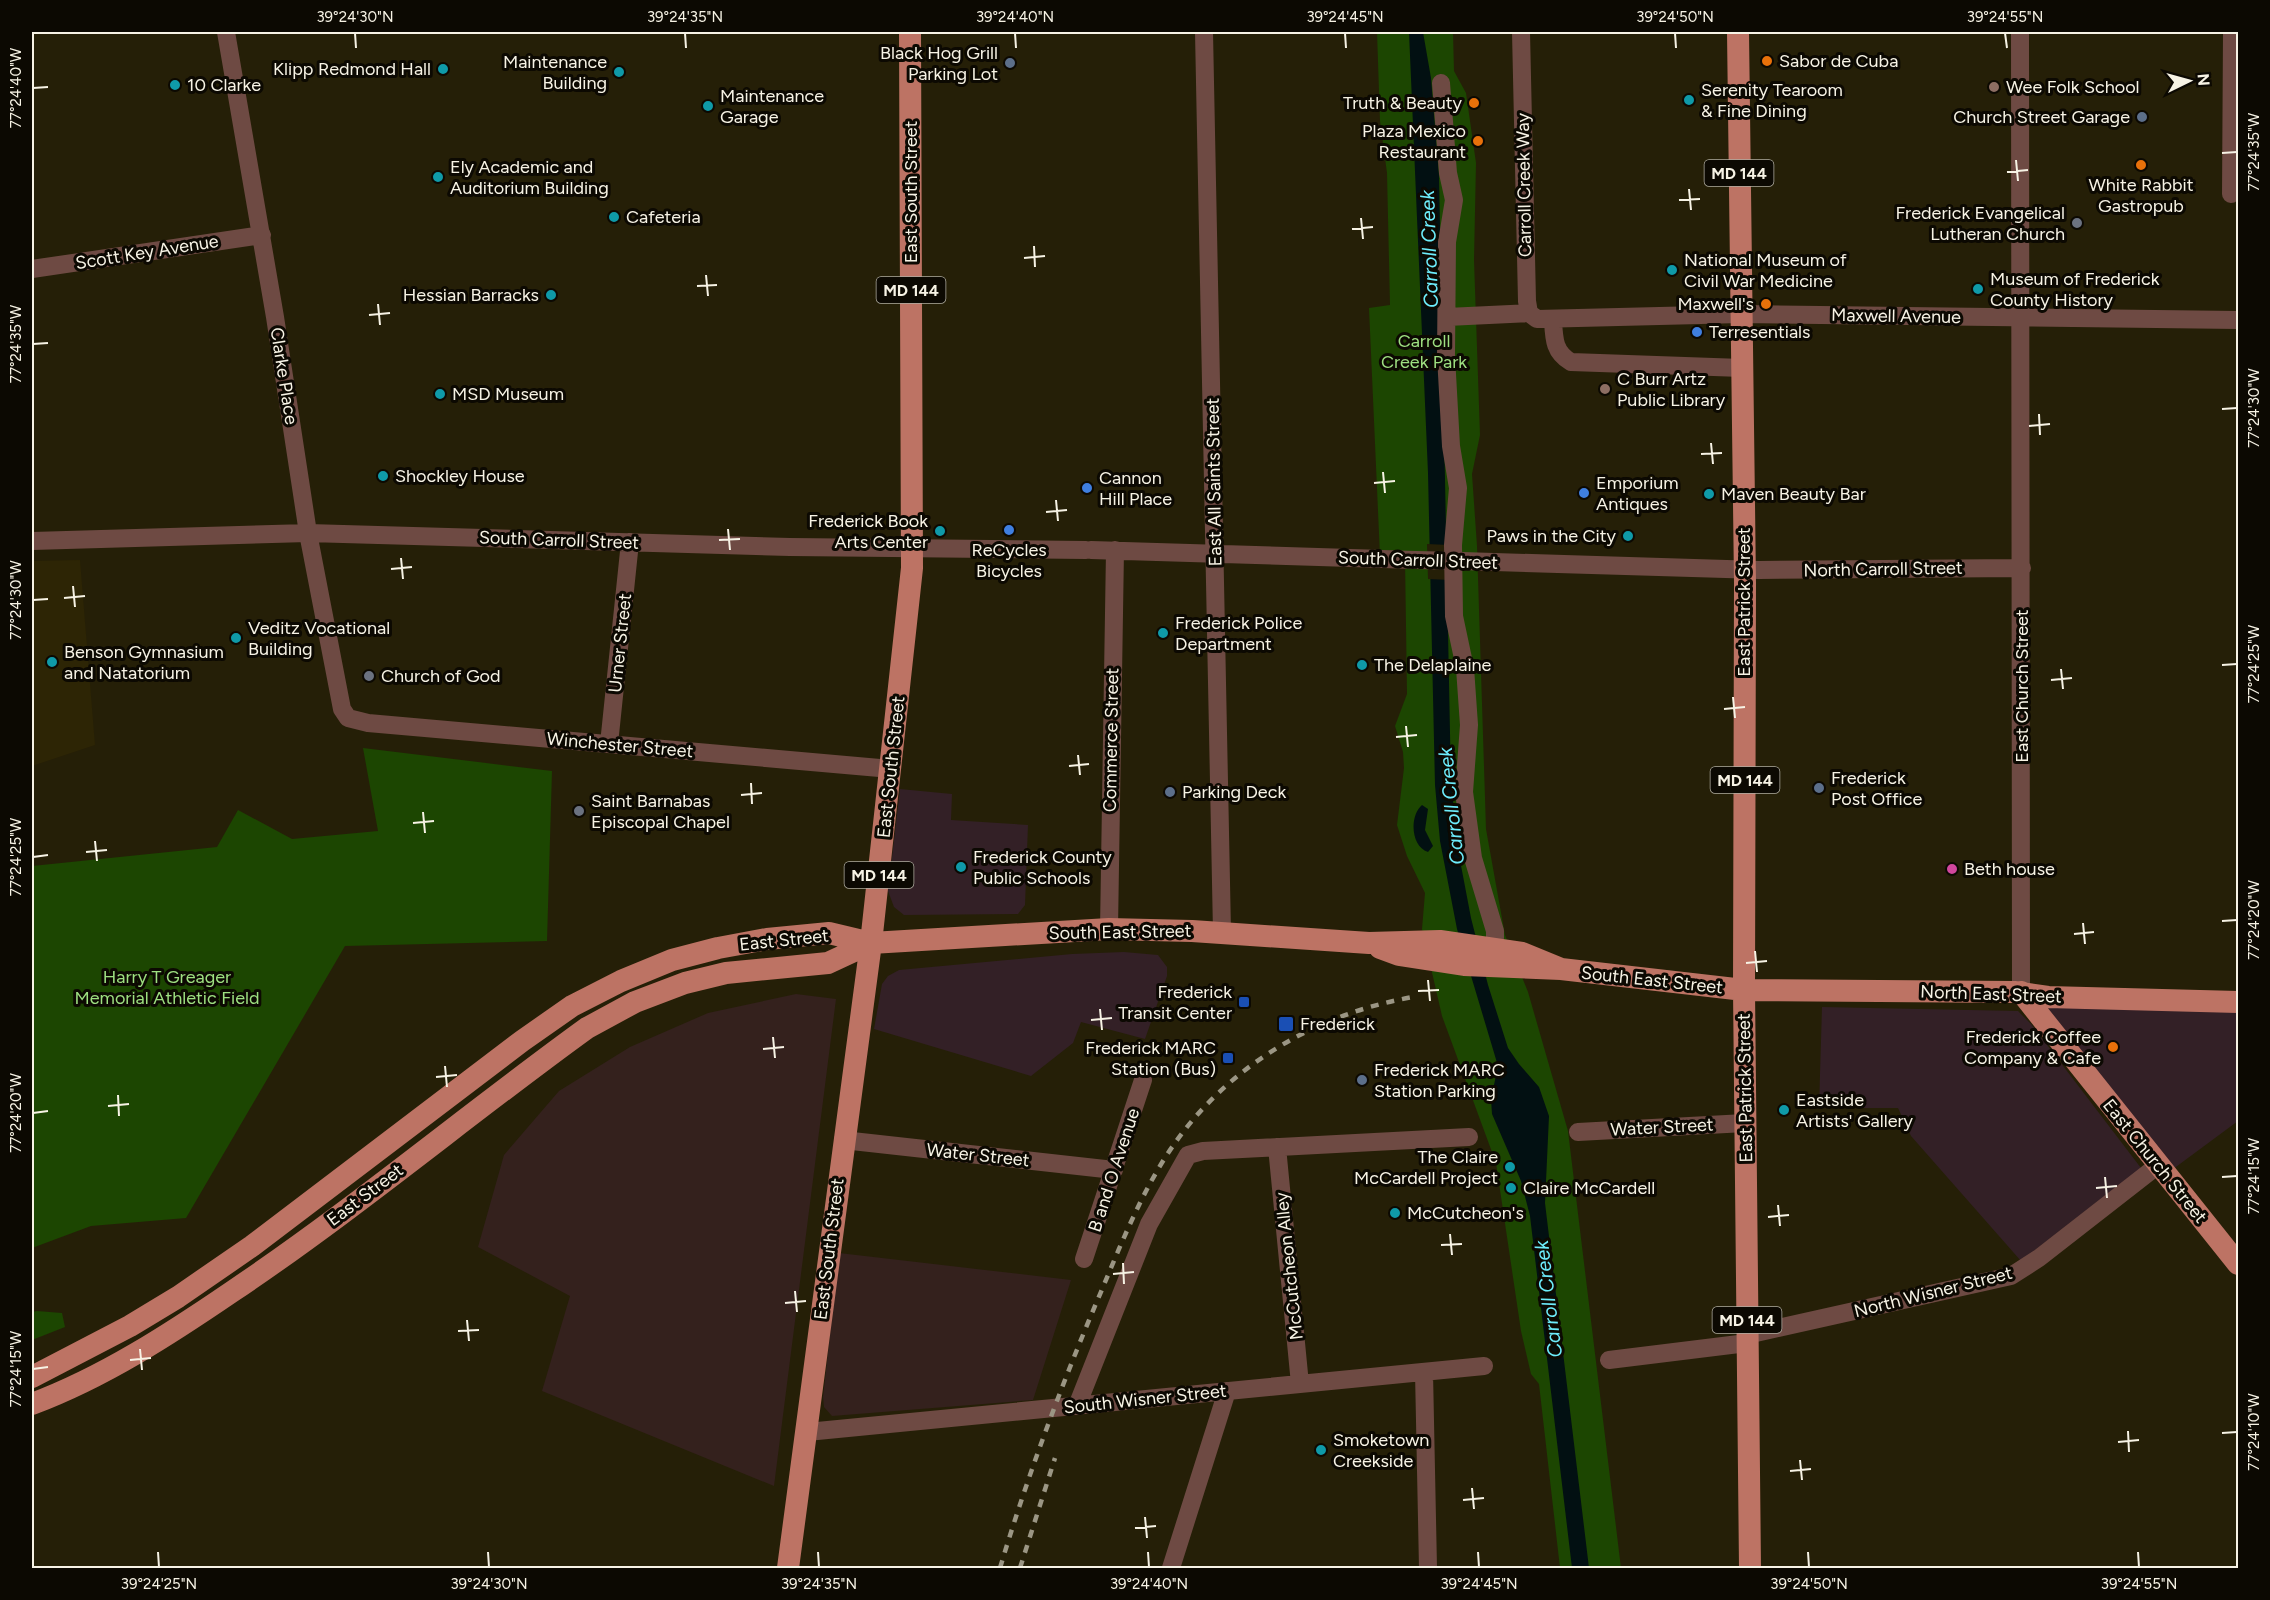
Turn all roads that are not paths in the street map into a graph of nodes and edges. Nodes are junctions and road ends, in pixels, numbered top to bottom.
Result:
1 (226, 32) edge
2 (910, 32) edge
3 (1204, 32) edge
4 (1521, 32) edge
5 (1738, 32) edge
6 (2020, 32) edge
7 (2232, 32) edge
8 (1441, 83) dead end
9 (2231, 194) dead end
10 (262, 235) junction
11 (32, 269) edge
12 (1529, 313) junction
13 (1741, 314) junction
14 (1447, 317) junction
15 (2021, 317) junction
16 (1553, 320) junction
17 (2238, 320) edge
18 (1742, 368) junction
19 (308, 533) junction
20 (32, 541) edge
21 (630, 542) junction
22 (913, 549) junction
23 (1115, 550) junction
24 (1216, 554) junction
25 (2022, 568) junction
26 (1745, 570) junction
27 (348, 718) joint
28 (609, 744) junction
29 (891, 770) junction
30 (1108, 929) junction
31 (1222, 932) junction
32 (871, 943) junction
33 (1488, 951) junction
34 (1744, 990) junction
35 (2021, 992) junction
36 (2238, 1002) edge
37 (1143, 1080) dead end
38 (1745, 1123) junction
39 (1578, 1132) dead end
40 (1469, 1137) dead end
41 (843, 1140) junction
42 (1277, 1147) junction
43 (2157, 1166) junction
44 (1114, 1170) junction
45 (1084, 1259) dead end
46 (2238, 1264) edge
47 (1748, 1339) junction
48 (1609, 1360) dead end
49 (1484, 1366) dead end
50 (1424, 1372) junction
51 (32, 1377) edge
52 (1300, 1384) junction
53 (1227, 1391) junction
54 (32, 1404) edge
55 (1077, 1406) junction
56 (807, 1432) junction
57 (788, 1569) edge
58 (1171, 1569) edge
59 (1428, 1569) edge
60 (1750, 1569) edge

1 - 10 street, Clarke Place
2 - 22 main road, East South Street / MD 144
3 - 24 street, East All Saints Street
4 - 12 street, Carroll Creek Way
5 - 13 main road, East Patrick Street / MD 144
6 - 15 street, East Church Street
7 - 9 street
8 - 14 street
10 - 11 street, Scott Key Avenue
10 - 19 street, Clarke Place
12 - 14 street
12 - 16 street
13 - 15 street, Maxwell Avenue
13 - 16 street, Maxwell Avenue
13 - 18 main road, East Patrick Street / MD 144
14 - 33 street
15 - 17 street, Maxwell Avenue
15 - 25 street, East Church Street
16 - 18 street
18 - 26 main road, East Patrick Street / MD 144
19 - 20 street, South Carroll Street
19 - 21 street, South Carroll Street
19 - 27 street, Clarke Place
21 - 22 street, South Carroll Street
21 - 28 street, Urner Street
22 - 23 street, South Carroll Street
22 - 29 main road, East South Street / MD 144
23 - 24 street, South Carroll Street
23 - 30 street, Commerce Street
24 - 26 street, South Carroll Street, bridge
24 - 31 street, East All Saints Street
25 - 26 street, North Carroll Street
25 - 35 street, East Church Street
26 - 34 main road, East Patrick Street / MD 144
27 - 28 street, Winchester Street
28 - 29 street, Winchester Street
29 - 32 main road, East South Street / MD 144
30 - 31 main road, South East Street
30 - 32 main road, South East Street
31 - 33 main road, South East Street
32 - 41 main road, East South Street / MD 144
32 - 51 main road, East Street
32 - 54 main road, East Street
33 - 34 main road, South East Street
34 - 35 main road, North East Street
34 - 38 main road, East Patrick Street / MD 144
35 - 36 main road, North East Street
35 - 43 main road, East Church Street
37 - 44 street, B and O Avenue
38 - 39 street, Water Street
38 - 47 main road, East Patrick Street / MD 144
40 - 42 street
41 - 44 street, Water Street
41 - 56 main road, East South Street / MD 144
42 - 52 street, McCutcheon Alley
42 - 55 street
43 - 46 main road, East Church Street
43 - 47 street, North Wisner Street
44 - 45 street, B and O Avenue
47 - 48 street
47 - 60 main road, East Patrick Street / MD 144
49 - 50 street, South Wisner Street
50 - 52 street, South Wisner Street
50 - 59 street
52 - 53 street, South Wisner Street
53 - 55 street, South Wisner Street
53 - 58 street
55 - 56 street, South Wisner Street
56 - 57 main road, East South Street / MD 144

